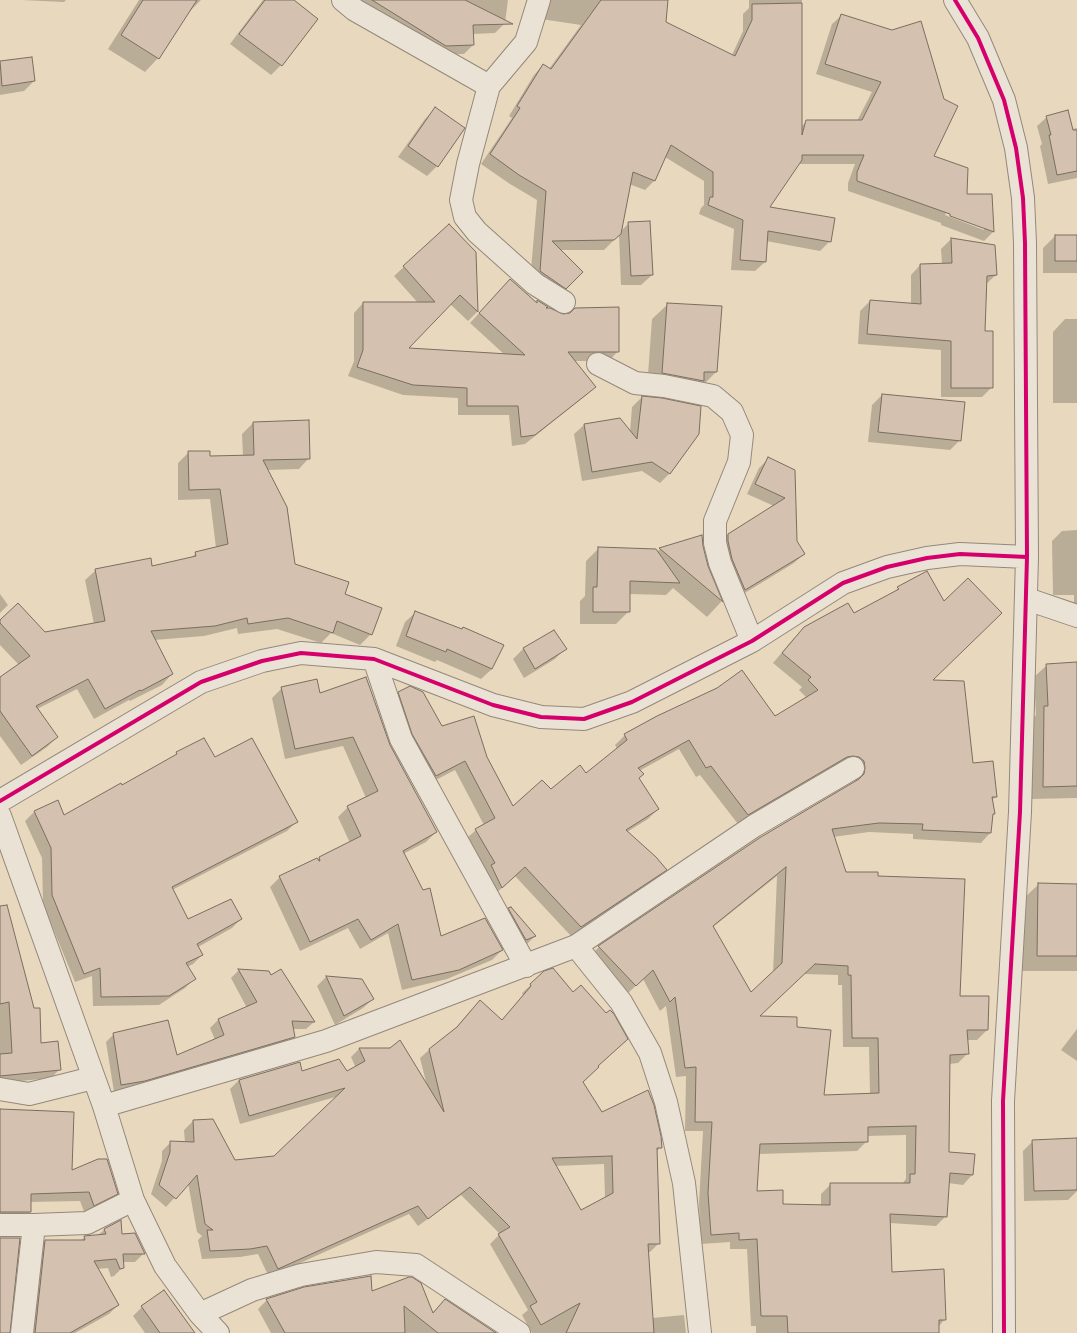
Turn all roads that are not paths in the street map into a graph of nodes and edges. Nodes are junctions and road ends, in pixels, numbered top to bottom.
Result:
1 (343, 0) edge
2 (539, 0) edge
3 (955, 0) edge
4 (489, 86) junction
5 (564, 302) dead end
6 (598, 364) dead end
7 (1028, 557) junction
8 (1027, 599) junction
9 (1077, 616) edge
10 (752, 641) junction
11 (374, 659) junction
12 (853, 768) dead end
13 (0, 801) edge
14 (0, 816) edge
15 (576, 946) junction
16 (526, 966) junction
17 (93, 1078) junction
18 (0, 1089) edge
19 (104, 1106) junction
20 (133, 1200) junction
21 (0, 1225) edge
22 (34, 1225) junction
23 (200, 1314) junction
24 (22, 1333) edge
25 (218, 1333) edge
26 (519, 1333) edge
27 (700, 1333) edge
28 (1004, 1333) edge

1 - 4 street
2 - 4 street
3 - 7 street
4 - 5 street
6 - 10 street
7 - 8 street
7 - 10 street
8 - 9 street
8 - 28 street
10 - 11 street
11 - 13 street
11 - 16 street
12 - 15 street
14 - 17 street
15 - 16 street
15 - 27 street
16 - 19 street
17 - 18 street
17 - 19 street
19 - 20 street
20 - 22 street
20 - 23 street
21 - 22 street
22 - 24 street
23 - 25 street
23 - 26 street

